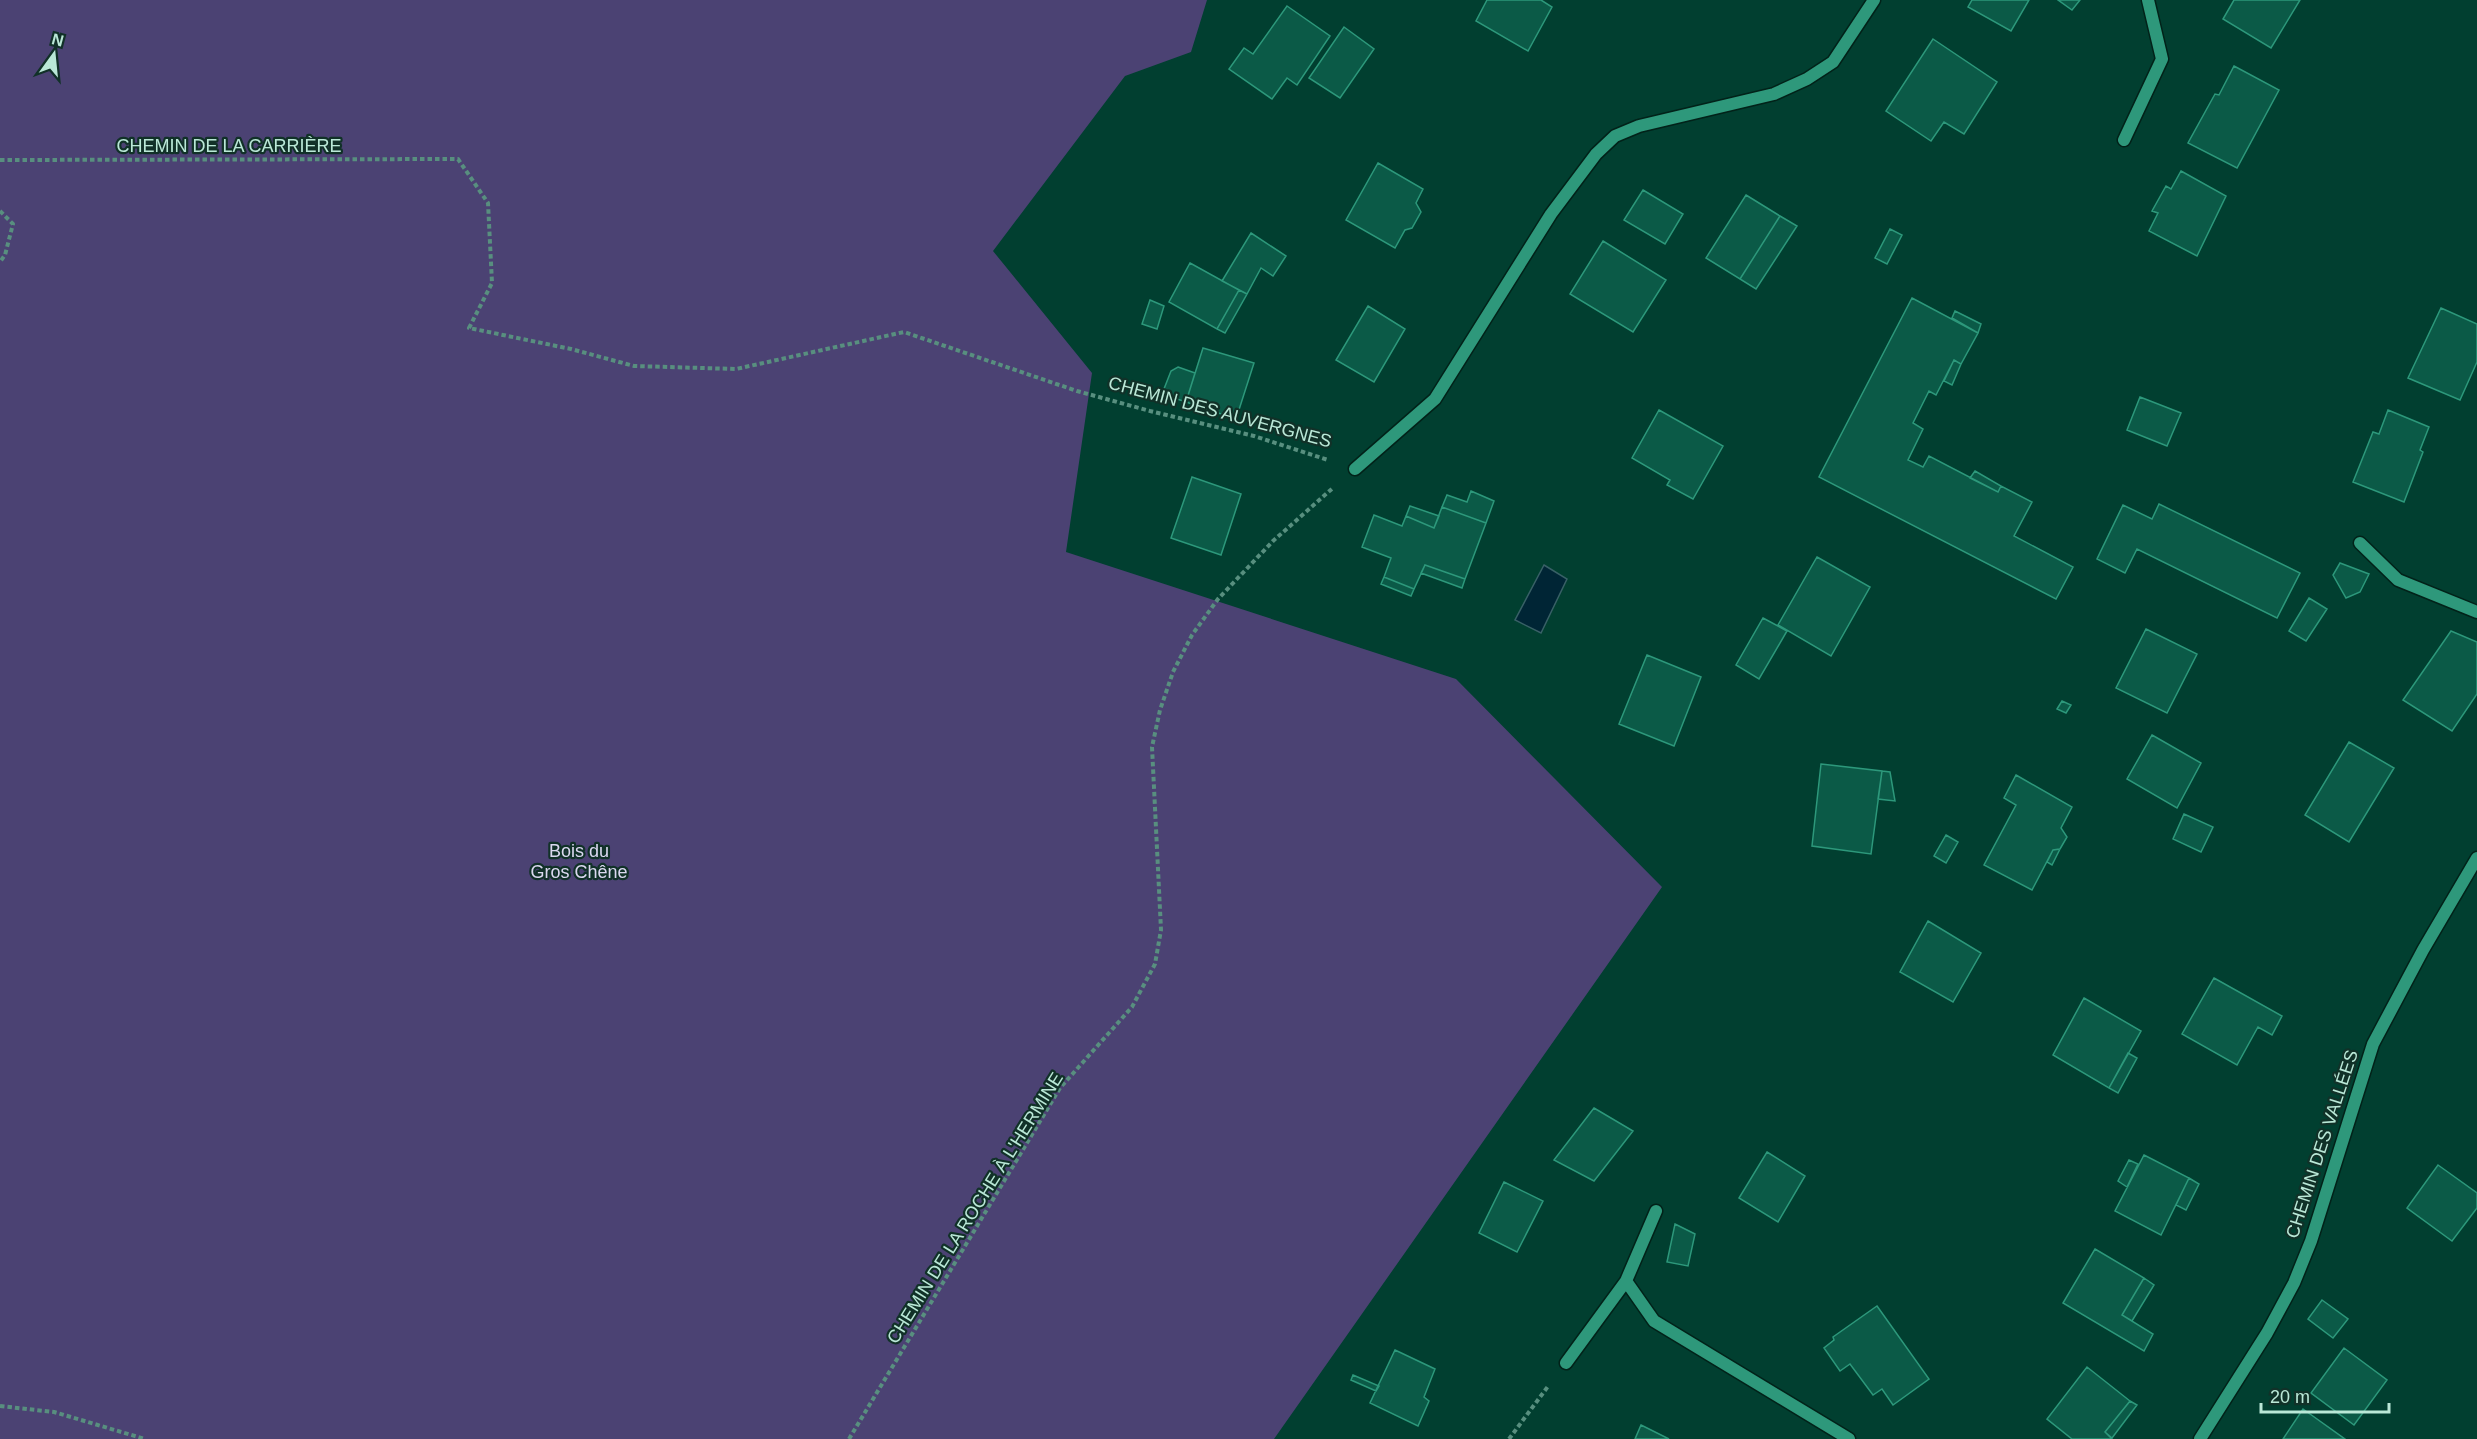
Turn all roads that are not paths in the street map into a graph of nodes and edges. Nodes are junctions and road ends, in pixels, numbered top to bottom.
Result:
1 (1874, 0) edge
2 (2148, 0) edge
3 (2124, 140) dead end
4 (1355, 469) road end
5 (2360, 543) dead end
6 (2477, 612) edge
7 (2477, 858) edge
8 (1656, 1211) dead end
9 (1626, 1281) junction
10 (1566, 1363) road end
11 (1849, 1439) edge
12 (2199, 1439) edge

1 - 4 street
2 - 3 street
5 - 6 street
7 - 12 street, CHEMIN DES VALLÉES
8 - 9 street
9 - 10 street
9 - 11 street

